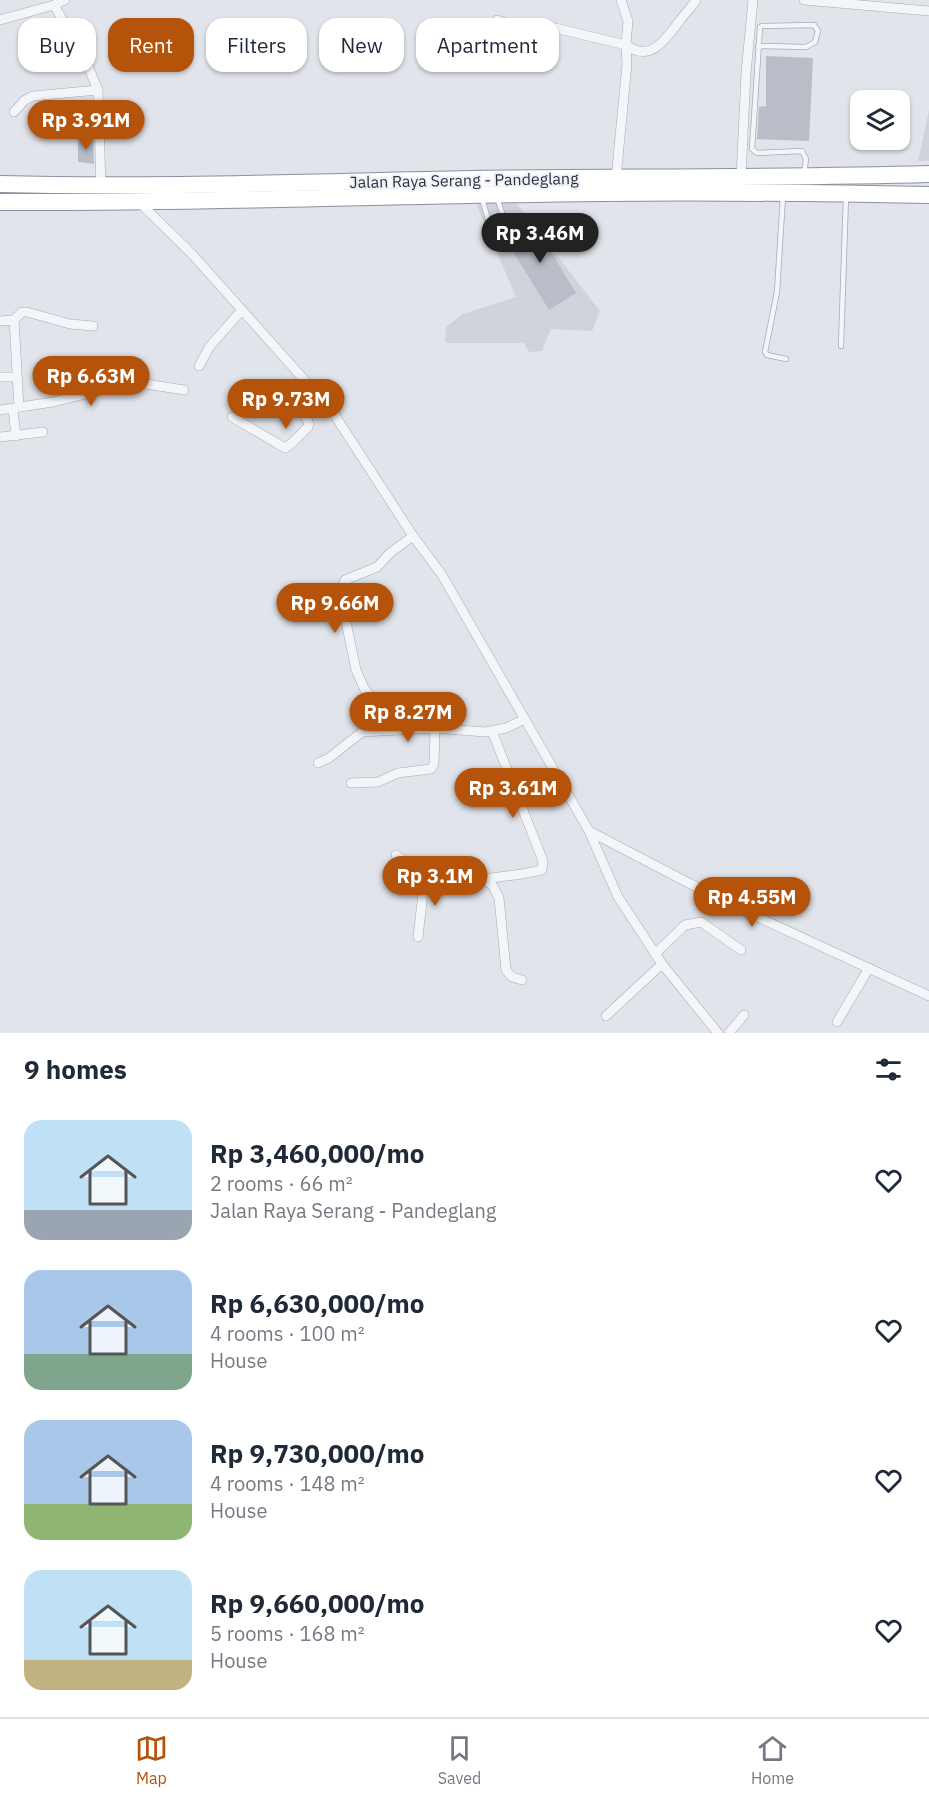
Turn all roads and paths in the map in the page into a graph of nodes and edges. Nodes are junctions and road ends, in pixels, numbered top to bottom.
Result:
1 (65, 0) edge
2 (621, 0) edge
3 (696, 0) edge
4 (753, 0) edge
5 (804, 0) edge
6 (54, 5) junction
7 (929, 12) edge
8 (0, 20) edge
9 (559, 29) edge
10 (626, 45) junction
11 (758, 46) junction
12 (98, 90) junction
13 (14, 112) dead end
14 (929, 174) edge
15 (741, 177) junction
16 (616, 178) junction
17 (804, 178) junction
18 (0, 184) edge
19 (527, 186) junction
20 (101, 187) junction
21 (783, 193) junction
22 (846, 194) junction
23 (488, 195) junction
24 (929, 195) edge
25 (0, 202) edge
26 (140, 203) junction
27 (242, 310) junction
28 (14, 320) junction
29 (0, 321) edge
30 (93, 326) dead end
31 (841, 346) dead end
32 (786, 359) dead end
33 (199, 366) dead end
34 (0, 377) edge
35 (17, 377) junction
36 (184, 390) dead end
37 (323, 401) junction
38 (16, 408) junction
39 (0, 410) edge
40 (232, 417) dead end
41 (43, 432) dead end
42 (16, 436) junction
43 (0, 437) edge
44 (413, 536) junction
45 (525, 719) junction
46 (435, 728) junction
47 (397, 730) junction
48 (499, 730) junction
49 (318, 763) dead end
50 (351, 783) dead end
51 (589, 831) junction
52 (396, 855) dead end
53 (425, 874) junction
54 (484, 879) junction
55 (418, 937) dead end
56 (741, 950) dead end
57 (655, 954) junction
58 (662, 963) junction
59 (866, 974) junction
60 (522, 980) dead end
61 (929, 996) edge
62 (744, 1015) dead end
63 (606, 1016) dead end
64 (837, 1022) dead end
65 (718, 1033) edge
66 (729, 1033) edge

1 - 6 street
2 - 10 street
3 - 10 street
4 - 15 street
5 - 7 street
6 - 8 street
6 - 12 street
9 - 10 street
10 - 16 street
11 - 11 lane
11 - 17 lane
12 - 13 street
12 - 20 street
14 - 17 highway, Jalan Raya Serang - Pandeglang
15 - 16 highway, Jalan Raya Serang - Pandeglang
15 - 17 highway, Jalan Raya Serang - Pandeglang
16 - 19 highway, Jalan Raya Serang - Pandeglang
18 - 20 highway, Jalan Raya Serang - Pandeglang
19 - 20 highway, Jalan Raya Serang - Pandeglang
19 - 21 highway, Jalan Raya Serang - Pandeglang
19 - 23 highway, Jalan Raya Serang - Pandeglang
21 - 22 highway, Jalan Raya Serang - Pandeglang
21 - 32 lane
22 - 24 highway, Jalan Raya Serang - Pandeglang
22 - 31 lane
23 - 23 lane
23 - 26 highway, Jalan Raya Serang - Pandeglang
25 - 26 highway, Jalan Raya Serang - Pandeglang
26 - 27 street
27 - 33 street
27 - 37 street
28 - 29 street
28 - 30 street
28 - 35 street
34 - 35 street
35 - 38 street
36 - 38 street
37 - 40 street
37 - 44 street
38 - 39 street
38 - 42 street
41 - 42 street
42 - 43 street
44 - 45 street
44 - 47 street
45 - 48 street
45 - 51 street
46 - 47 street
46 - 48 street
46 - 50 street
47 - 49 street
48 - 54 street
51 - 57 street
51 - 59 street
52 - 53 street
53 - 54 street
53 - 55 street
54 - 60 street
56 - 57 street
57 - 58 street
58 - 63 street
58 - 65 street
59 - 61 street
59 - 64 street
62 - 66 street

